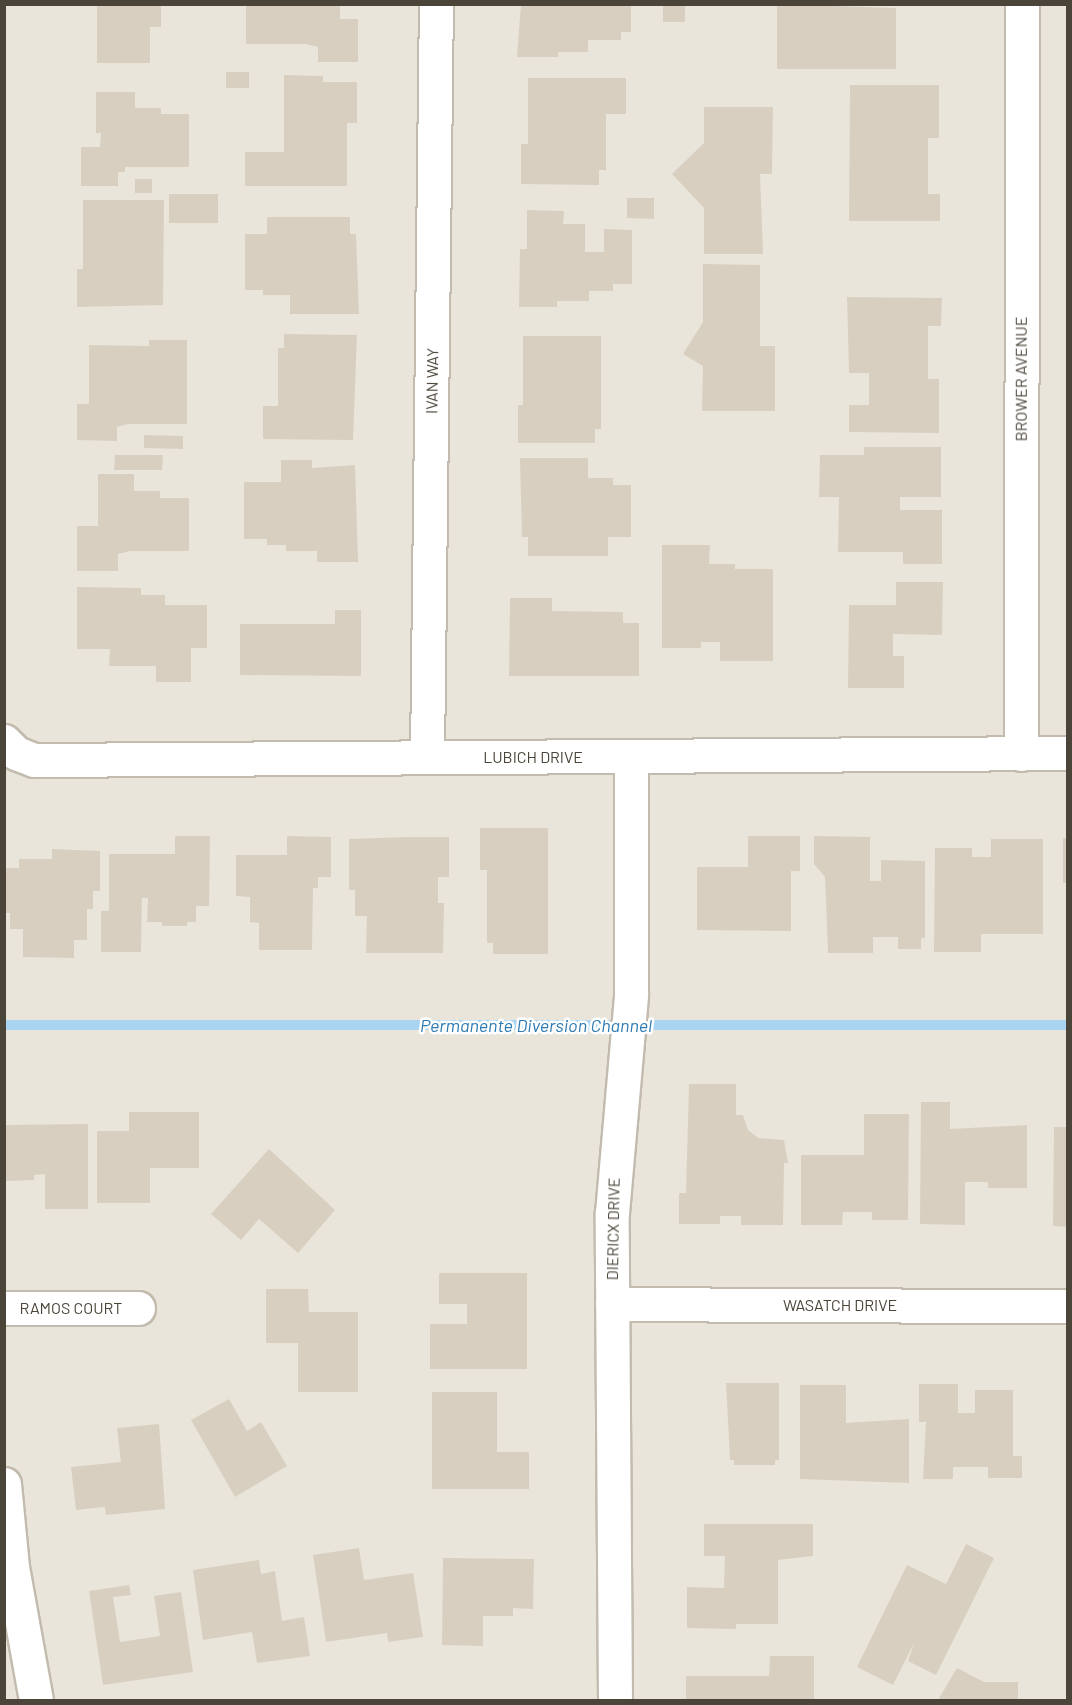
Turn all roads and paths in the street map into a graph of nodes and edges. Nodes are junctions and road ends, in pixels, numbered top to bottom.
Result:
1 (436, 4) edge
2 (1022, 4) edge
3 (4, 741) edge
4 (1068, 753) edge
5 (1020, 754) junction
6 (427, 757) junction
7 (630, 757) junction
8 (612, 1304) junction
9 (1068, 1306) edge
10 (4, 1308) edge
11 (138, 1308) dead end
12 (4, 1484) edge
13 (36, 1701) edge
14 (615, 1701) edge

1 - 6 street, IVAN WAY
2 - 5 street, BROWER AVENUE
3 - 6 street, LUBICH DRIVE
4 - 5 street, LUBICH DRIVE
5 - 7 street, LUBICH DRIVE
6 - 7 street, LUBICH DRIVE
7 - 8 street, DIERICX DRIVE
8 - 9 street, WASATCH DRIVE
8 - 14 street, DIERICX DRIVE
10 - 11 street, RAMOS COURT
12 - 13 street

